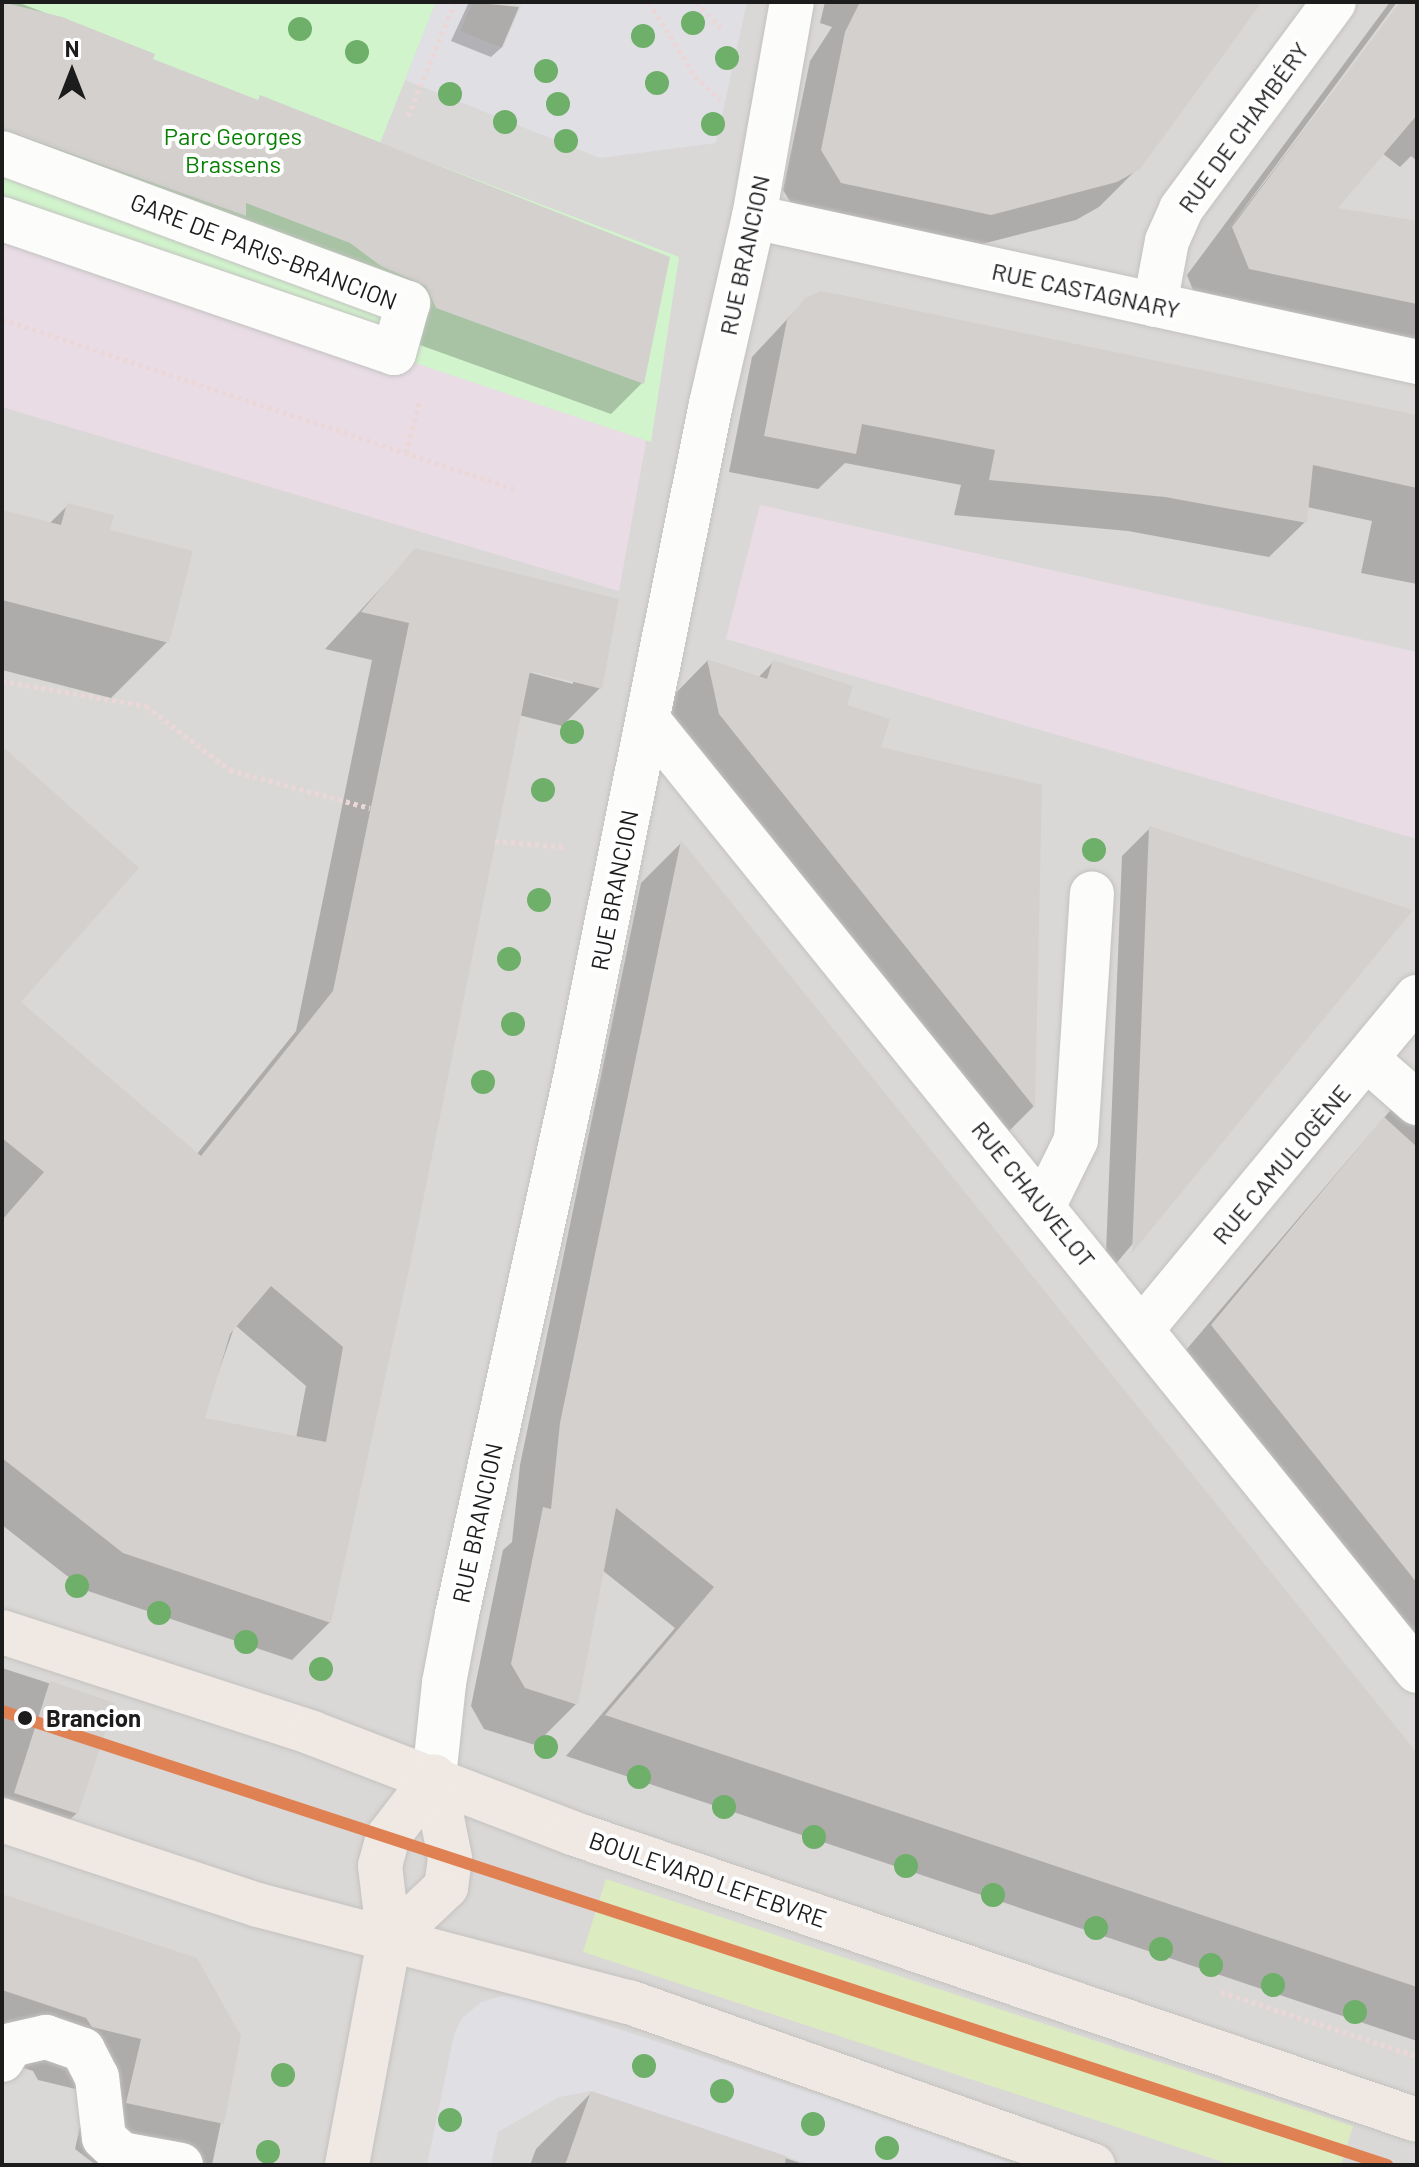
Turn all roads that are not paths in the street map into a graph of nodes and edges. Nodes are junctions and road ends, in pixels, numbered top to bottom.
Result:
1 (792, 2) edge
2 (1334, 2) edge
3 (2, 153) edge
4 (754, 217) junction
5 (2, 219) edge
6 (1155, 305) junction
7 (1417, 362) edge
8 (648, 720) junction
9 (1092, 894) dead end
10 (1417, 997) edge
11 (1368, 1060) junction
12 (1417, 1103) edge
13 (1044, 1205) junction
14 (1142, 1329) junction
15 (2, 1632) edge
16 (1417, 1671) edge
17 (434, 1777) junction
18 (2, 1820) edge
19 (389, 1941) junction
20 (2, 2060) edge
21 (1417, 2120) edge
22 (181, 2165) edge
23 (347, 2165) edge
24 (1093, 2165) edge

1 - 4 street, RUE BRANCION
2 - 6 street, RUE DE CHAMBÉRY
3 - 5 street, GARE DE PARIS-BRANCION
4 - 6 street, RUE CASTAGNARY
4 - 8 street, RUE BRANCION
6 - 7 street, RUE CASTAGNARY
8 - 13 street, RUE CHAUVELOT
8 - 17 street, RUE BRANCION
9 - 13 street
10 - 11 street, RUE CAMULOGÈNE
11 - 12 street
11 - 14 street, RUE CAMULOGÈNE
13 - 14 street, RUE CHAUVELOT
14 - 16 street, RUE CHAUVELOT
15 - 17 main road, BOULEVARD LEFEBVRE
17 - 19 main road
17 - 19 main road
17 - 21 main road, BOULEVARD LEFEBVRE
18 - 19 main road
19 - 23 main road
19 - 24 main road
20 - 22 street

